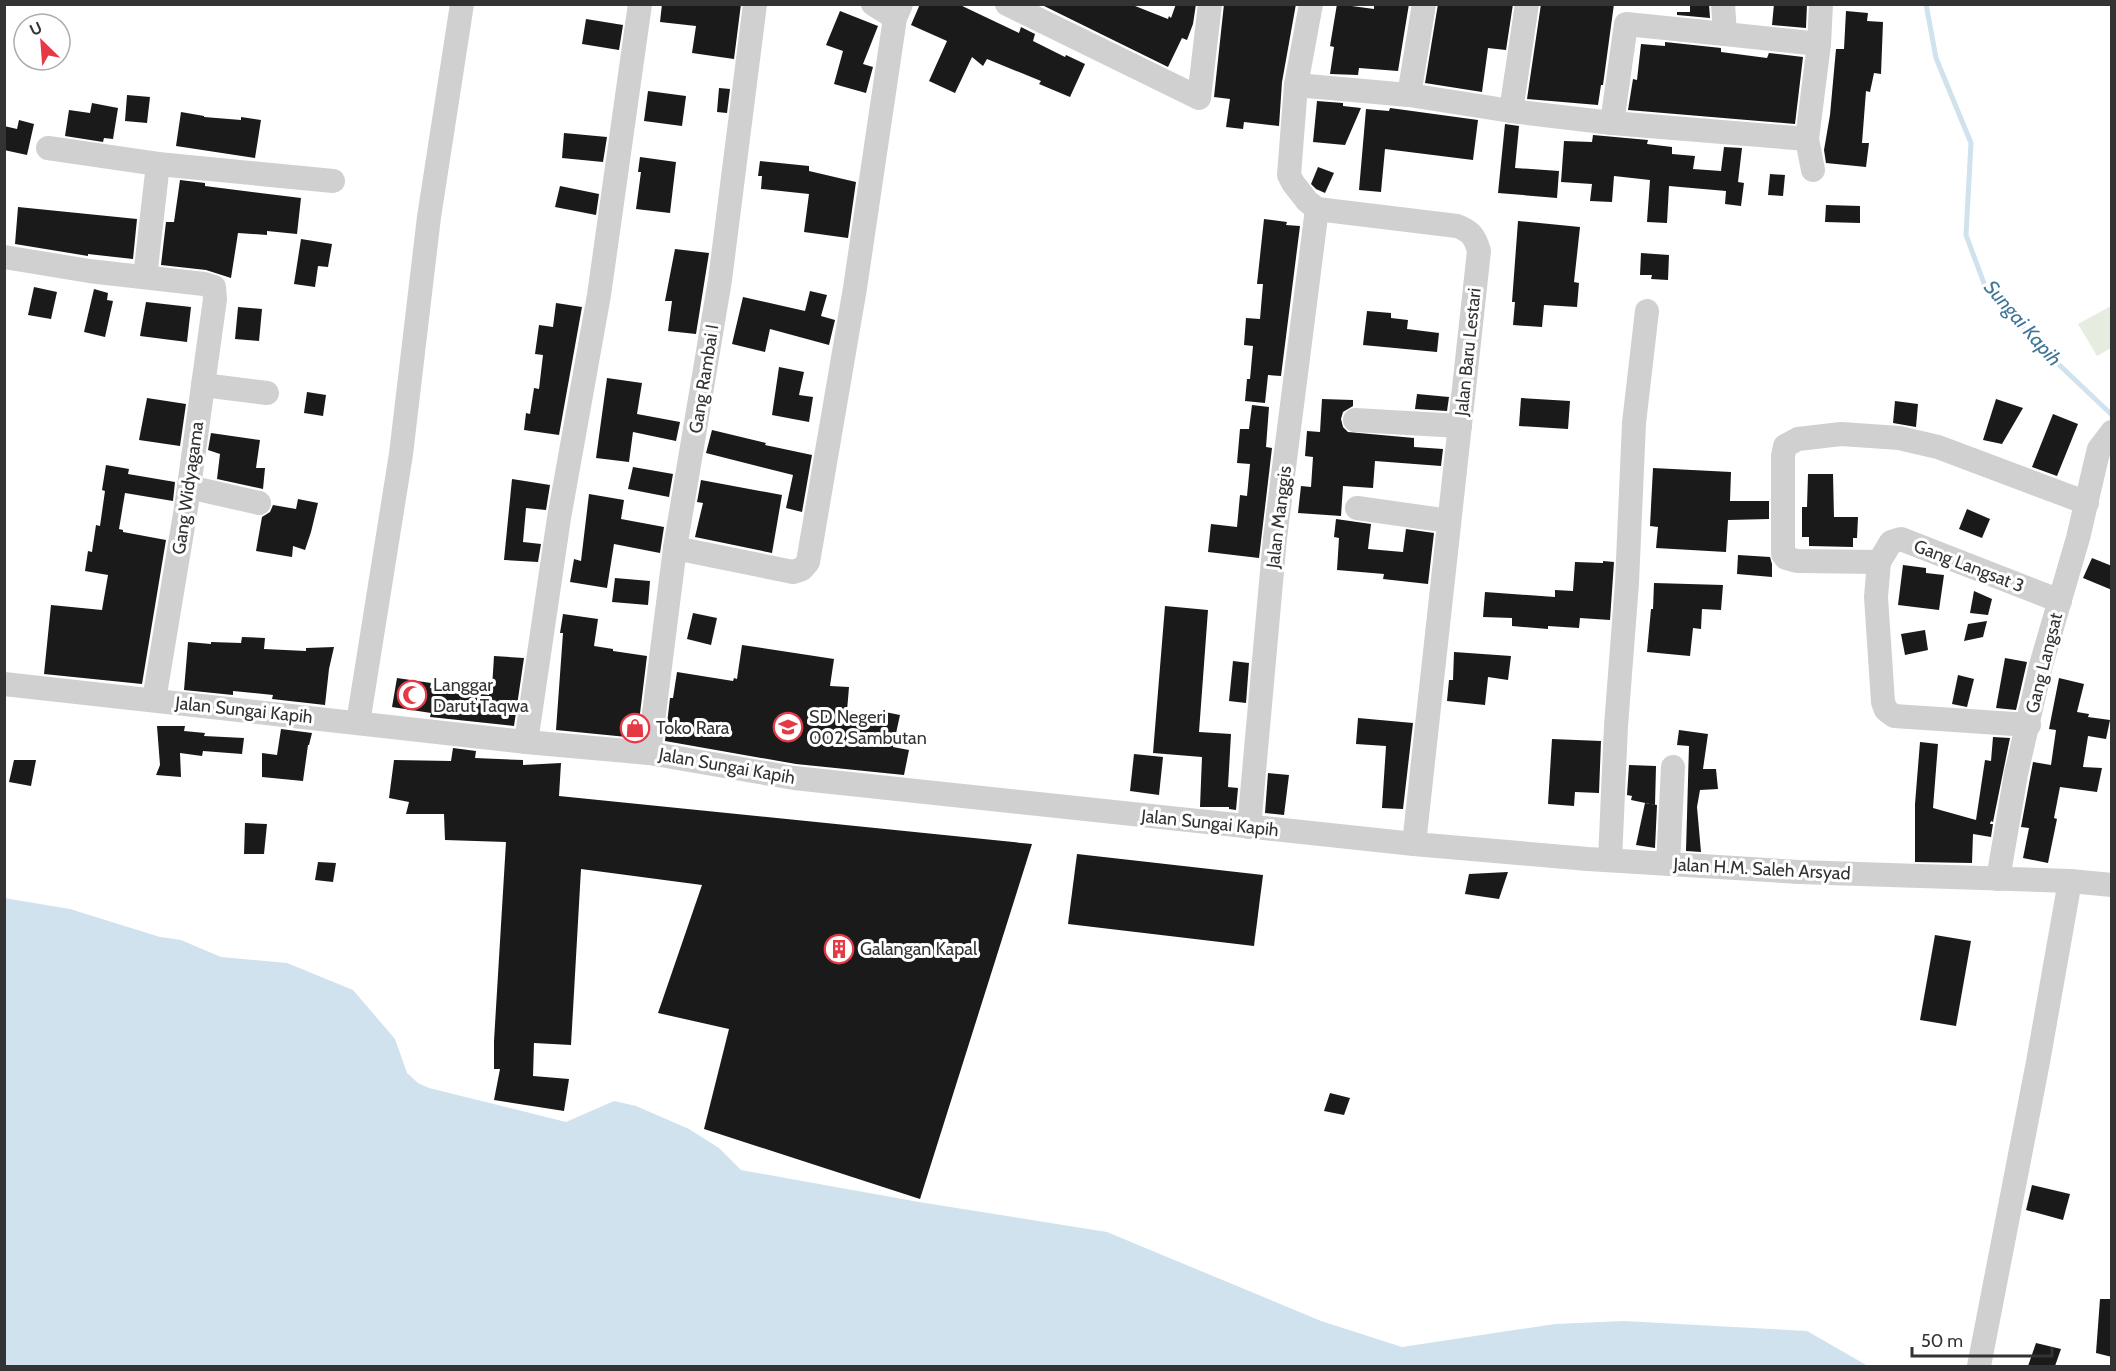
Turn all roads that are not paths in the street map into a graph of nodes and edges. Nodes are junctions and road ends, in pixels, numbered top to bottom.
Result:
1 (462, 4) edge
2 (640, 4) edge
3 (755, 4) edge
4 (873, 4) edge
5 (1007, 4) edge
6 (1210, 4) edge
7 (1311, 4) edge
8 (1424, 4) edge
9 (1527, 4) edge
10 (1723, 4) edge
11 (1821, 4) edge
12 (898, 11) edge
13 (1627, 14) edge
14 (1725, 34) junction
15 (1819, 44) junction
16 (1296, 85) junction
17 (1409, 95) junction
18 (1511, 111) junction
19 (1612, 123) junction
20 (1807, 139) junction
21 (48, 148) dead end
22 (158, 165) junction
23 (1813, 171) dead end
24 (333, 181) dead end
25 (1317, 209) junction
26 (4, 257) edge
27 (145, 277) junction
28 (1647, 311) dead end
29 (203, 386) junction
30 (267, 393) dead end
31 (1355, 420) dead end
32 (1460, 426) junction
33 (2106, 440) edge
34 (189, 487) junction
35 (260, 503) dead end
36 (2087, 503) junction
37 (1357, 508) dead end
38 (1449, 521) junction
39 (675, 548) junction
40 (1879, 562) junction
41 (2060, 601) junction
42 (4, 684) edge
43 (154, 700) junction
44 (358, 723) junction
45 (2029, 725) junction
46 (526, 742) junction
47 (649, 753) junction
48 (1673, 767) dead end
49 (1250, 827) junction
50 (1414, 844) junction
51 (1610, 861) junction
52 (1668, 864) junction
53 (1998, 879) junction
54 (2070, 881) junction
55 (2112, 885) edge
56 (1979, 1366) edge

1 - 44 street
2 - 46 street
3 - 39 street, Gang Rambai I
4 - 12 street
5 - 6 street
7 - 16 street
8 - 17 street
9 - 18 street
10 - 14 street
11 - 15 street
12 - 39 street
13 - 14 street
13 - 19 street
14 - 15 street
15 - 20 street
16 - 17 street
16 - 25 street
17 - 18 street
18 - 19 street
19 - 20 street
20 - 23 street
21 - 22 street
22 - 24 street
22 - 27 street
25 - 32 street, Jalan Baru Lestari
25 - 49 street, Jalan Manggis
26 - 27 street
27 - 29 street, Gang Widyagama
28 - 51 street
29 - 30 street
29 - 34 street, Gang Widyagama
31 - 32 street
32 - 38 street, Jalan Baru Lestari
33 - 36 street, Gang Langsat
34 - 35 street
34 - 43 street, Gang Widyagama
36 - 40 street
36 - 41 street, Gang Langsat
37 - 38 street
38 - 50 street, Jalan Baru Lestari
39 - 47 street, Gang Rambai I
40 - 41 street, Gang Langsat 3
40 - 45 street
41 - 45 street, Gang Langsat
42 - 43 street, Jalan Sungai Kapih
43 - 44 street, Jalan Sungai Kapih
44 - 46 street, Jalan Sungai Kapih
45 - 53 street, Gang Langsat
46 - 47 street, Jalan Sungai Kapih
47 - 49 street, Jalan Sungai Kapih
48 - 52 street
49 - 50 street, Jalan Sungai Kapih
50 - 51 street, Jalan H.M. Saleh Arsyad
51 - 52 street, Jalan H.M. Saleh Arsyad
52 - 53 street, Jalan H.M. Saleh Arsyad
53 - 54 street, Jalan H.M. Saleh Arsyad
54 - 55 street, Jalan H.M. Saleh Arsyad
54 - 56 street

